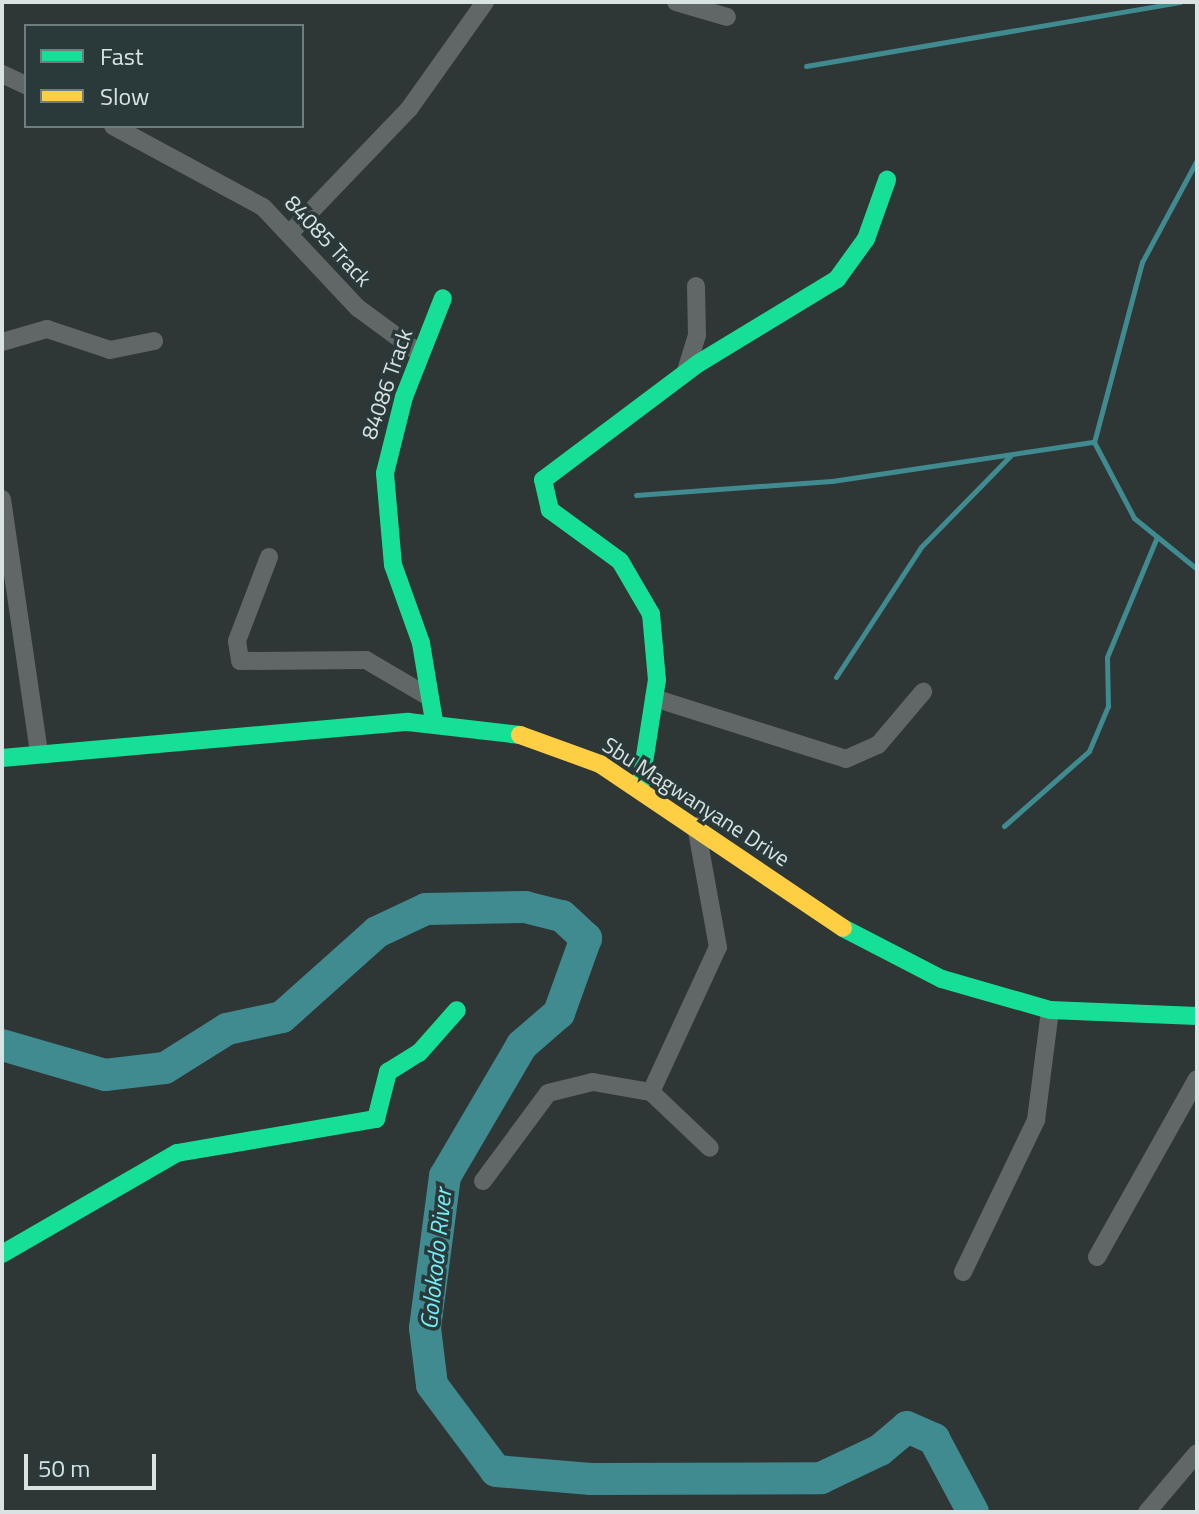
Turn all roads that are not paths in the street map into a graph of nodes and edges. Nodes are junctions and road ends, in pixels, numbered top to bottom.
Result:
1 (485, 2) edge
2 (676, 2) edge
3 (727, 17) dead end
4 (2, 74) edge
5 (24, 84) edge
6 (117, 128) edge
7 (887, 180) dead end
8 (290, 233) junction
9 (696, 286) dead end
10 (443, 298) dead end
11 (154, 341) dead end
12 (2, 342) edge
13 (419, 353) junction
14 (684, 374) junction
15 (2, 499) edge
16 (269, 557) dead end
17 (923, 692) dead end
18 (429, 697) junction
19 (654, 698) junction
20 (434, 721) junction
21 (39, 753) junction
22 (2, 758) edge
23 (640, 788) junction
24 (696, 826) junction
25 (457, 1010) dead end
26 (1050, 1010) junction
27 (1197, 1016) edge
28 (1197, 1079) edge
29 (651, 1092) junction
30 (710, 1148) dead end
31 (483, 1181) dead end
32 (2, 1254) edge
33 (1097, 1257) dead end
34 (963, 1272) dead end
35 (1197, 1453) edge
36 (1147, 1512) edge

1 - 8 street
2 - 3 street
4 - 5 street
6 - 8 street, 84085 Track
7 - 14 street
8 - 13 street, 84085 Track
9 - 14 street
10 - 13 street, 84086 Track
11 - 12 street
13 - 18 street, 84086 Track
14 - 19 street
15 - 21 street
16 - 18 street
17 - 19 street
18 - 20 street, 84086 Track
19 - 23 street
20 - 21 street, Sbu Magwanyane Drive
20 - 23 street, Sbu Magwanyane Drive
21 - 22 street, Sbu Magwanyane Drive
23 - 24 street, Sbu Magwanyane Drive
24 - 26 street, Sbu Magwanyane Drive
24 - 29 street
25 - 32 street
26 - 27 street, Sbu Magwanyane Drive
26 - 34 street
28 - 33 street
29 - 30 street
29 - 31 street
35 - 36 street

